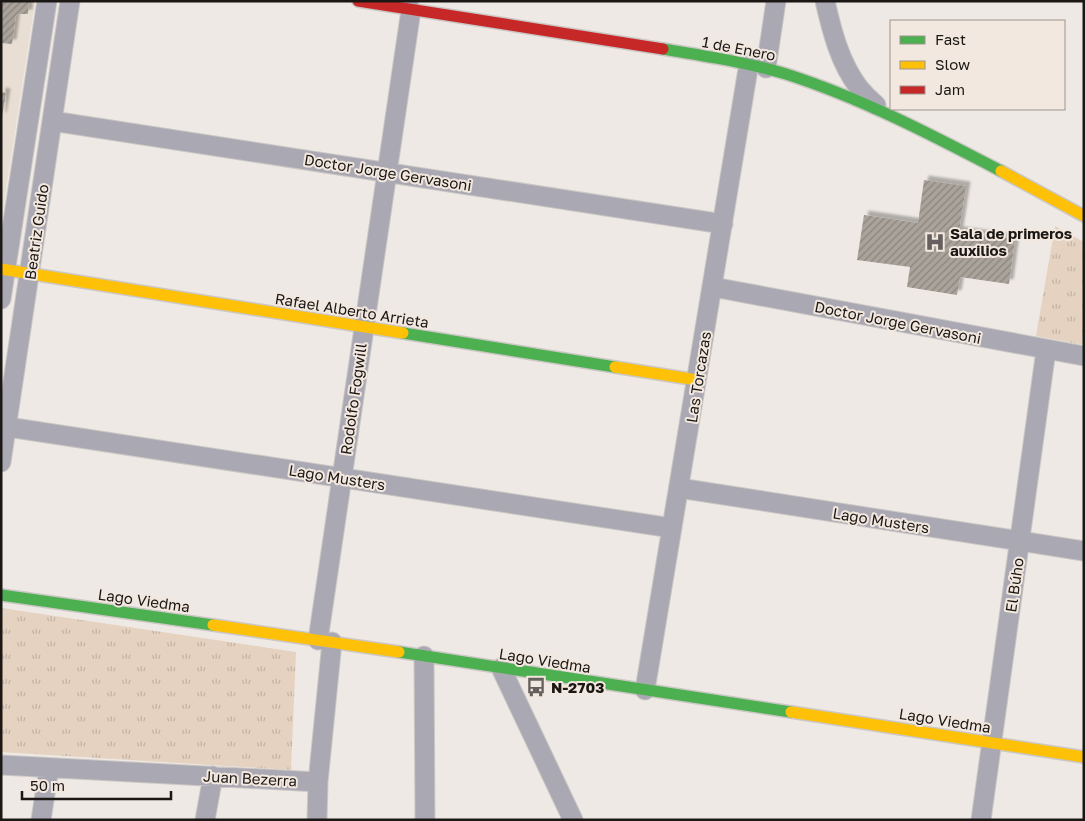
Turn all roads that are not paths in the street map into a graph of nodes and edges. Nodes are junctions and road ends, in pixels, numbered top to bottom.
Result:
1 (47, 1) edge
2 (70, 1) edge
3 (358, 1) edge
4 (776, 1) edge
5 (825, 1) edge
6 (411, 10) junction
7 (758, 66) junction
8 (880, 110) junction
9 (52, 120) junction
10 (387, 172) junction
11 (1084, 216) edge
12 (723, 224) junction
13 (4, 270) edge
14 (30, 274) junction
15 (713, 287) junction
16 (1, 299) edge
17 (364, 327) junction
18 (1046, 350) junction
19 (1084, 356) edge
20 (697, 380) junction
21 (4, 427) edge
22 (1, 462) edge
23 (342, 477) junction
24 (679, 488) junction
25 (672, 528) junction
26 (1020, 541) junction
27 (1084, 551) edge
28 (1, 595) edge
29 (325, 641) junction
30 (424, 656) junction
31 (501, 668) junction
32 (645, 690) junction
33 (992, 743) junction
34 (1084, 757) edge
35 (1, 765) edge
36 (49, 768) junction
37 (213, 776) junction
38 (318, 782) junction
39 (41, 820) edge
40 (205, 820) edge
41 (316, 820) edge
42 (426, 820) edge
43 (573, 820) edge
44 (982, 820) edge

1 - 13 street, Beatriz Guido
2 - 9 street, Beatriz Guido
3 - 6 street, 1 de Enero
4 - 7 street, Las Torcazas
5 - 8 street
6 - 7 street, 1 de Enero
6 - 10 street, Rodolfo Fogwill
7 - 8 street, 1 de Enero
7 - 12 street, Las Torcazas
8 - 11 street, 1 de Enero
9 - 10 street, Doctor Jorge Gervasoni
9 - 14 street, Beatriz Guido
10 - 12 street, Doctor Jorge Gervasoni
10 - 17 street, Rodolfo Fogwill
12 - 15 street, Las Torcazas
13 - 14 street, Rafael Alberto Arrieta
13 - 16 street, Beatriz Guido
14 - 17 street, Rafael Alberto Arrieta
14 - 21 street, Beatriz Guido
15 - 18 street, Doctor Jorge Gervasoni
15 - 20 street, Las Torcazas
17 - 20 street, Rafael Alberto Arrieta
17 - 23 street, Rodolfo Fogwill
18 - 19 street, Doctor Jorge Gervasoni
18 - 26 street, El Búho
20 - 24 street, Las Torcazas
21 - 22 street, Beatriz Guido
21 - 23 street, Lago Musters
23 - 25 street, Lago Musters
23 - 29 street, Rodolfo Fogwill
24 - 25 street, Las Torcazas
24 - 26 street, Lago Musters
25 - 32 street, Las Torcazas
26 - 27 street, Lago Musters
26 - 33 street, El Búho
28 - 29 street, Lago Viedma
29 - 30 street, Lago Viedma
29 - 38 street, Rodolfo Fogwill
30 - 31 street, Lago Viedma
30 - 42 street
31 - 32 street, Lago Viedma
31 - 43 street
32 - 33 street, Lago Viedma
33 - 34 street, Lago Viedma
33 - 44 street, El Búho
35 - 36 street, Juan Bezerra
36 - 37 street, Juan Bezerra
36 - 39 street
37 - 38 street, Juan Bezerra
37 - 40 street
38 - 41 street, Rodolfo Fogwill

